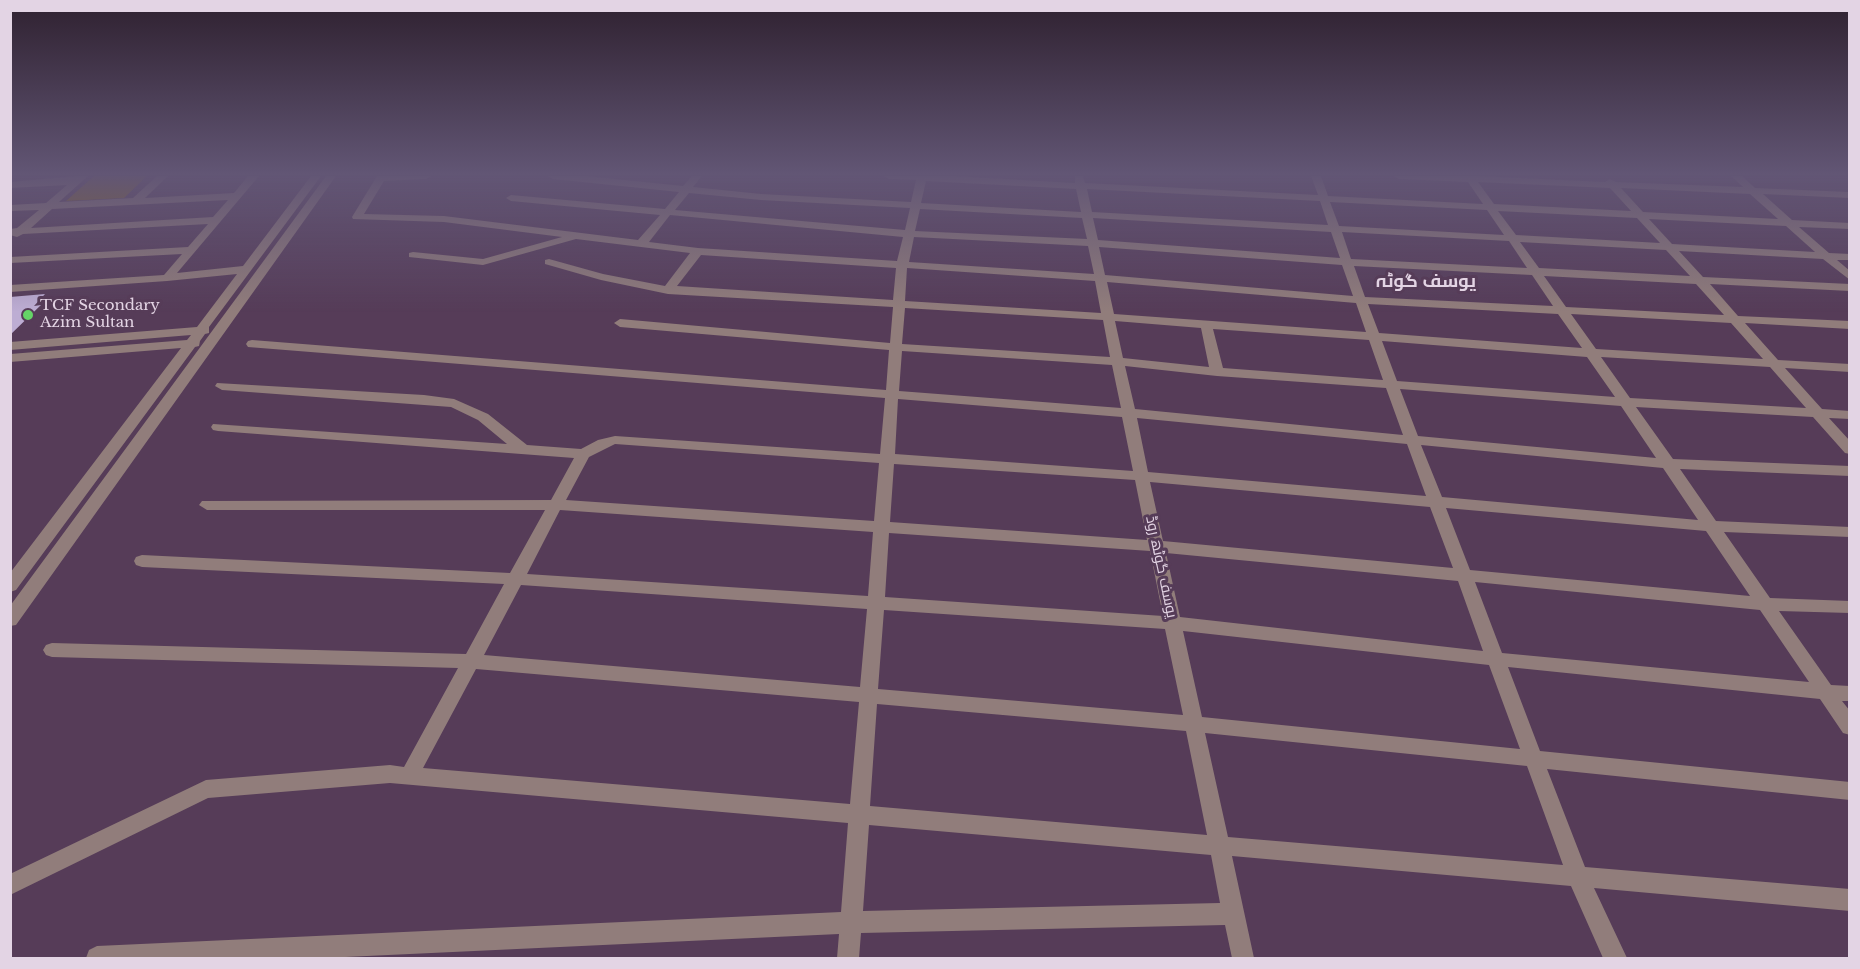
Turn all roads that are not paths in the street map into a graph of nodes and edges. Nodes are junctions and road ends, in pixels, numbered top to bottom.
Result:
1 (29, 221) edge
2 (196, 221) edge
3 (216, 221) edge
4 (282, 221) edge
5 (298, 221) edge
6 (461, 221) edge
7 (660, 221) edge
8 (754, 221) edge
9 (912, 221) edge
10 (1088, 221) edge
11 (1222, 221) edge
12 (1332, 221) edge
13 (1500, 221) edge
14 (1646, 221) edge
15 (1738, 221) edge
16 (1786, 221) edge
17 (1789, 224) junction
18 (1850, 226) edge
19 (1334, 228) junction
20 (15, 232) edge
21 (909, 234) junction
22 (577, 236) junction
23 (1512, 238) junction
24 (10, 240) edge
25 (1092, 243) junction
26 (641, 244) junction
27 (1670, 247) junction
28 (192, 250) junction
29 (698, 251) junction
30 (413, 255) dead end
31 (1826, 256) junction
32 (1850, 257) edge
33 (10, 261) edge
34 (549, 262) dead end
35 (1347, 262) junction
36 (902, 266) junction
37 (247, 269) junction
38 (1535, 272) junction
39 (1850, 277) edge
40 (167, 278) junction
41 (1100, 278) junction
42 (1700, 280) junction
43 (1850, 288) edge
44 (10, 289) edge
45 (668, 290) junction
46 (1360, 300) junction
47 (899, 304) junction
48 (1562, 310) junction
49 (1108, 317) junction
50 (1735, 319) junction
51 (620, 323) dead end
52 (1206, 324) junction
53 (1850, 325) edge
54 (222, 327) junction
55 (200, 331) junction
56 (1374, 336) junction
57 (213, 340) junction
58 (190, 344) junction
59 (252, 344) dead end
60 (10, 346) edge
61 (896, 347) junction
62 (1591, 353) junction
63 (10, 358) edge
64 (1117, 361) junction
65 (1773, 362) junction
66 (1850, 368) edge
67 (1217, 372) junction
68 (1391, 384) junction
69 (222, 386) dead end
70 (892, 396) junction
71 (1625, 402) junction
72 (1128, 413) junction
73 (1818, 414) junction
74 (1850, 416) edge
75 (218, 427) dead end
76 (1413, 441) junction
77 (524, 450) junction
78 (1850, 450) edge
79 (583, 454) junction
80 (887, 459) junction
81 (1668, 464) junction
82 (1850, 471) edge
83 (1141, 476) junction
84 (1436, 503) junction
85 (207, 505) dead end
86 (556, 505) junction
87 (1710, 526) junction
88 (882, 528) junction
89 (1850, 532) edge
90 (1156, 546) junction
91 (142, 561) dead end
92 (1464, 576) junction
93 (516, 579) junction
94 (10, 586) edge
95 (876, 604) junction
96 (1764, 604) junction
97 (1850, 607) edge
98 (10, 620) edge
99 (1172, 623) junction
100 (52, 650) dead end
101 (1496, 659) junction
102 (471, 661) junction
103 (1826, 693) junction
104 (1850, 694) edge
105 (869, 697) junction
106 (1193, 724) junction
107 (1850, 727) edge
108 (1534, 760) junction
109 (409, 776) junction
110 (1850, 791) edge
111 (859, 815) junction
112 (1219, 844) junction
113 (1578, 877) junction
114 (10, 885) edge
115 (1850, 900) edge
116 (1233, 914) junction
117 (851, 922) junction
118 (97, 958) edge
119 (848, 958) edge
120 (1243, 958) edge
121 (1615, 958) edge

1 - 20 street
2 - 20 street
3 - 28 street
4 - 37 street
5 - 54 street
6 - 22 street
7 - 26 street
8 - 21 street
9 - 21 street
10 - 25 street, یوسف گوٹھ روڈ
11 - 19 street
12 - 19 street
13 - 23 street
14 - 27 street
15 - 17 street
16 - 17 street
17 - 18 street
17 - 31 street
19 - 23 street
19 - 35 street
20 - 24 street
21 - 25 street
21 - 36 street
22 - 26 street
22 - 30 street
23 - 27 street
23 - 38 street
25 - 35 street
25 - 41 street, یوسف گوٹھ روڈ
26 - 29 street
27 - 31 street
27 - 42 street
28 - 33 street
28 - 40 street
29 - 36 street
29 - 45 street
31 - 32 street
31 - 39 street
34 - 45 street
35 - 38 street
35 - 46 street
36 - 41 street
36 - 47 street
37 - 40 street
37 - 55 street
38 - 42 street
38 - 48 street
40 - 44 street
41 - 46 street
41 - 49 street, یوسف گوٹھ روڈ
42 - 43 street
42 - 50 street
45 - 47 street
46 - 48 street
46 - 56 street
47 - 49 street
47 - 61 street
48 - 50 street
48 - 62 street
49 - 52 street
49 - 64 street, یوسف گوٹھ روڈ
50 - 53 street
50 - 65 street
51 - 61 street
52 - 56 street
52 - 67 street
54 - 55 street
54 - 57 street
55 - 58 street
55 - 60 street
56 - 62 street
56 - 68 street
57 - 58 street
57 - 98 street
58 - 63 street
58 - 94 street
59 - 70 street
61 - 64 street
61 - 70 street
62 - 65 street
62 - 71 street
64 - 67 street
64 - 72 street, یوسف گوٹھ روڈ
65 - 66 street
65 - 73 street
67 - 68 street
68 - 71 street
68 - 76 street
69 - 77 street
70 - 72 street
70 - 80 street
71 - 73 street
71 - 81 street
72 - 76 street
72 - 83 street, یوسف گوٹھ روڈ
73 - 74 street
73 - 78 street
75 - 77 street
76 - 81 street
76 - 84 street
77 - 79 street
79 - 80 street
79 - 86 street
80 - 83 street
80 - 88 street
81 - 82 street
81 - 87 street
83 - 84 street
83 - 90 street, یوسف گوٹھ روڈ
84 - 87 street
84 - 92 street
85 - 86 street
86 - 88 street
86 - 93 street
87 - 89 street
87 - 96 street
88 - 90 street
88 - 95 street
90 - 92 street
90 - 99 street, یوسف گوٹھ روڈ
91 - 93 street
92 - 96 street
92 - 101 street
93 - 95 street
93 - 102 street
95 - 99 street
95 - 105 street
96 - 97 street
96 - 103 street
99 - 101 street
99 - 106 street, یوسف گوٹھ روڈ
100 - 102 street
101 - 103 street
101 - 108 street
102 - 105 street
102 - 109 street
103 - 104 street
103 - 107 street
105 - 106 street
105 - 111 street
106 - 108 street
106 - 112 street, یوسف گوٹھ روڈ
108 - 110 street
108 - 113 street
109 - 111 street
109 - 114 street
111 - 112 street
111 - 117 street
112 - 113 street
112 - 116 street, یوسف گوٹھ روڈ
113 - 115 street
113 - 121 street
116 - 117 street
116 - 120 street, یوسف گوٹھ روڈ
117 - 118 street
117 - 119 street

